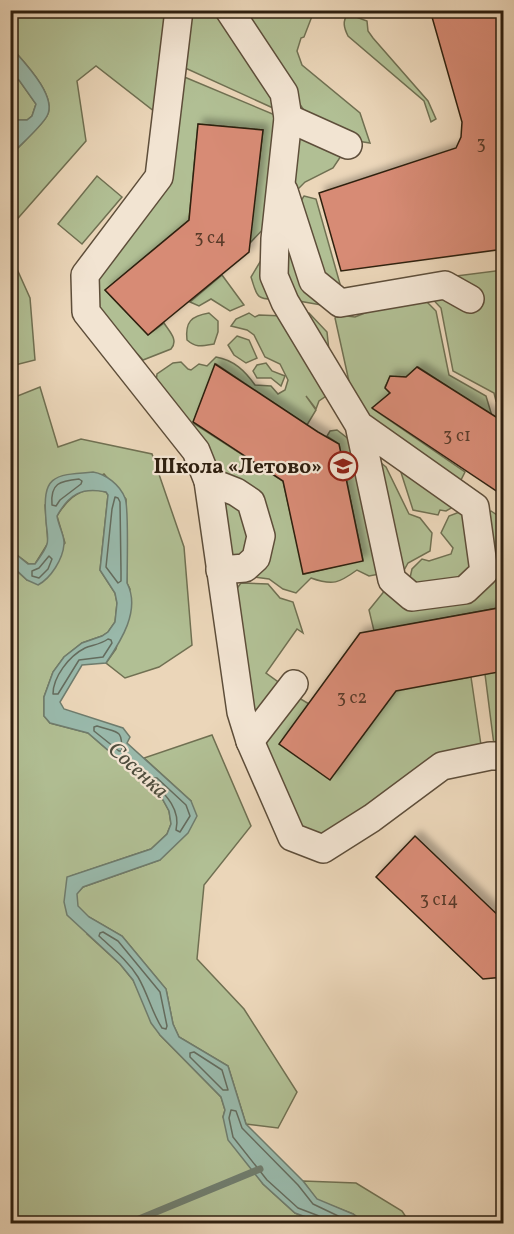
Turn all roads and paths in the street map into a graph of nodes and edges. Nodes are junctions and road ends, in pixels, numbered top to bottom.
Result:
1 (179, 10) edge
2 (229, 10) edge
3 (288, 118) junction
4 (348, 145) dead end
5 (281, 181) junction
6 (470, 299) dead end
7 (358, 425) junction
8 (208, 481) junction
9 (220, 570) junction
10 (294, 684) dead end
11 (250, 741) junction
12 (504, 756) edge

1 - 8 lane
2 - 3 lane
3 - 4 lane
3 - 5 lane
5 - 6 lane
5 - 7 lane
7 - 7 lane
8 - 9 lane
8 - 9 lane
9 - 11 lane
10 - 11 lane
11 - 12 lane

